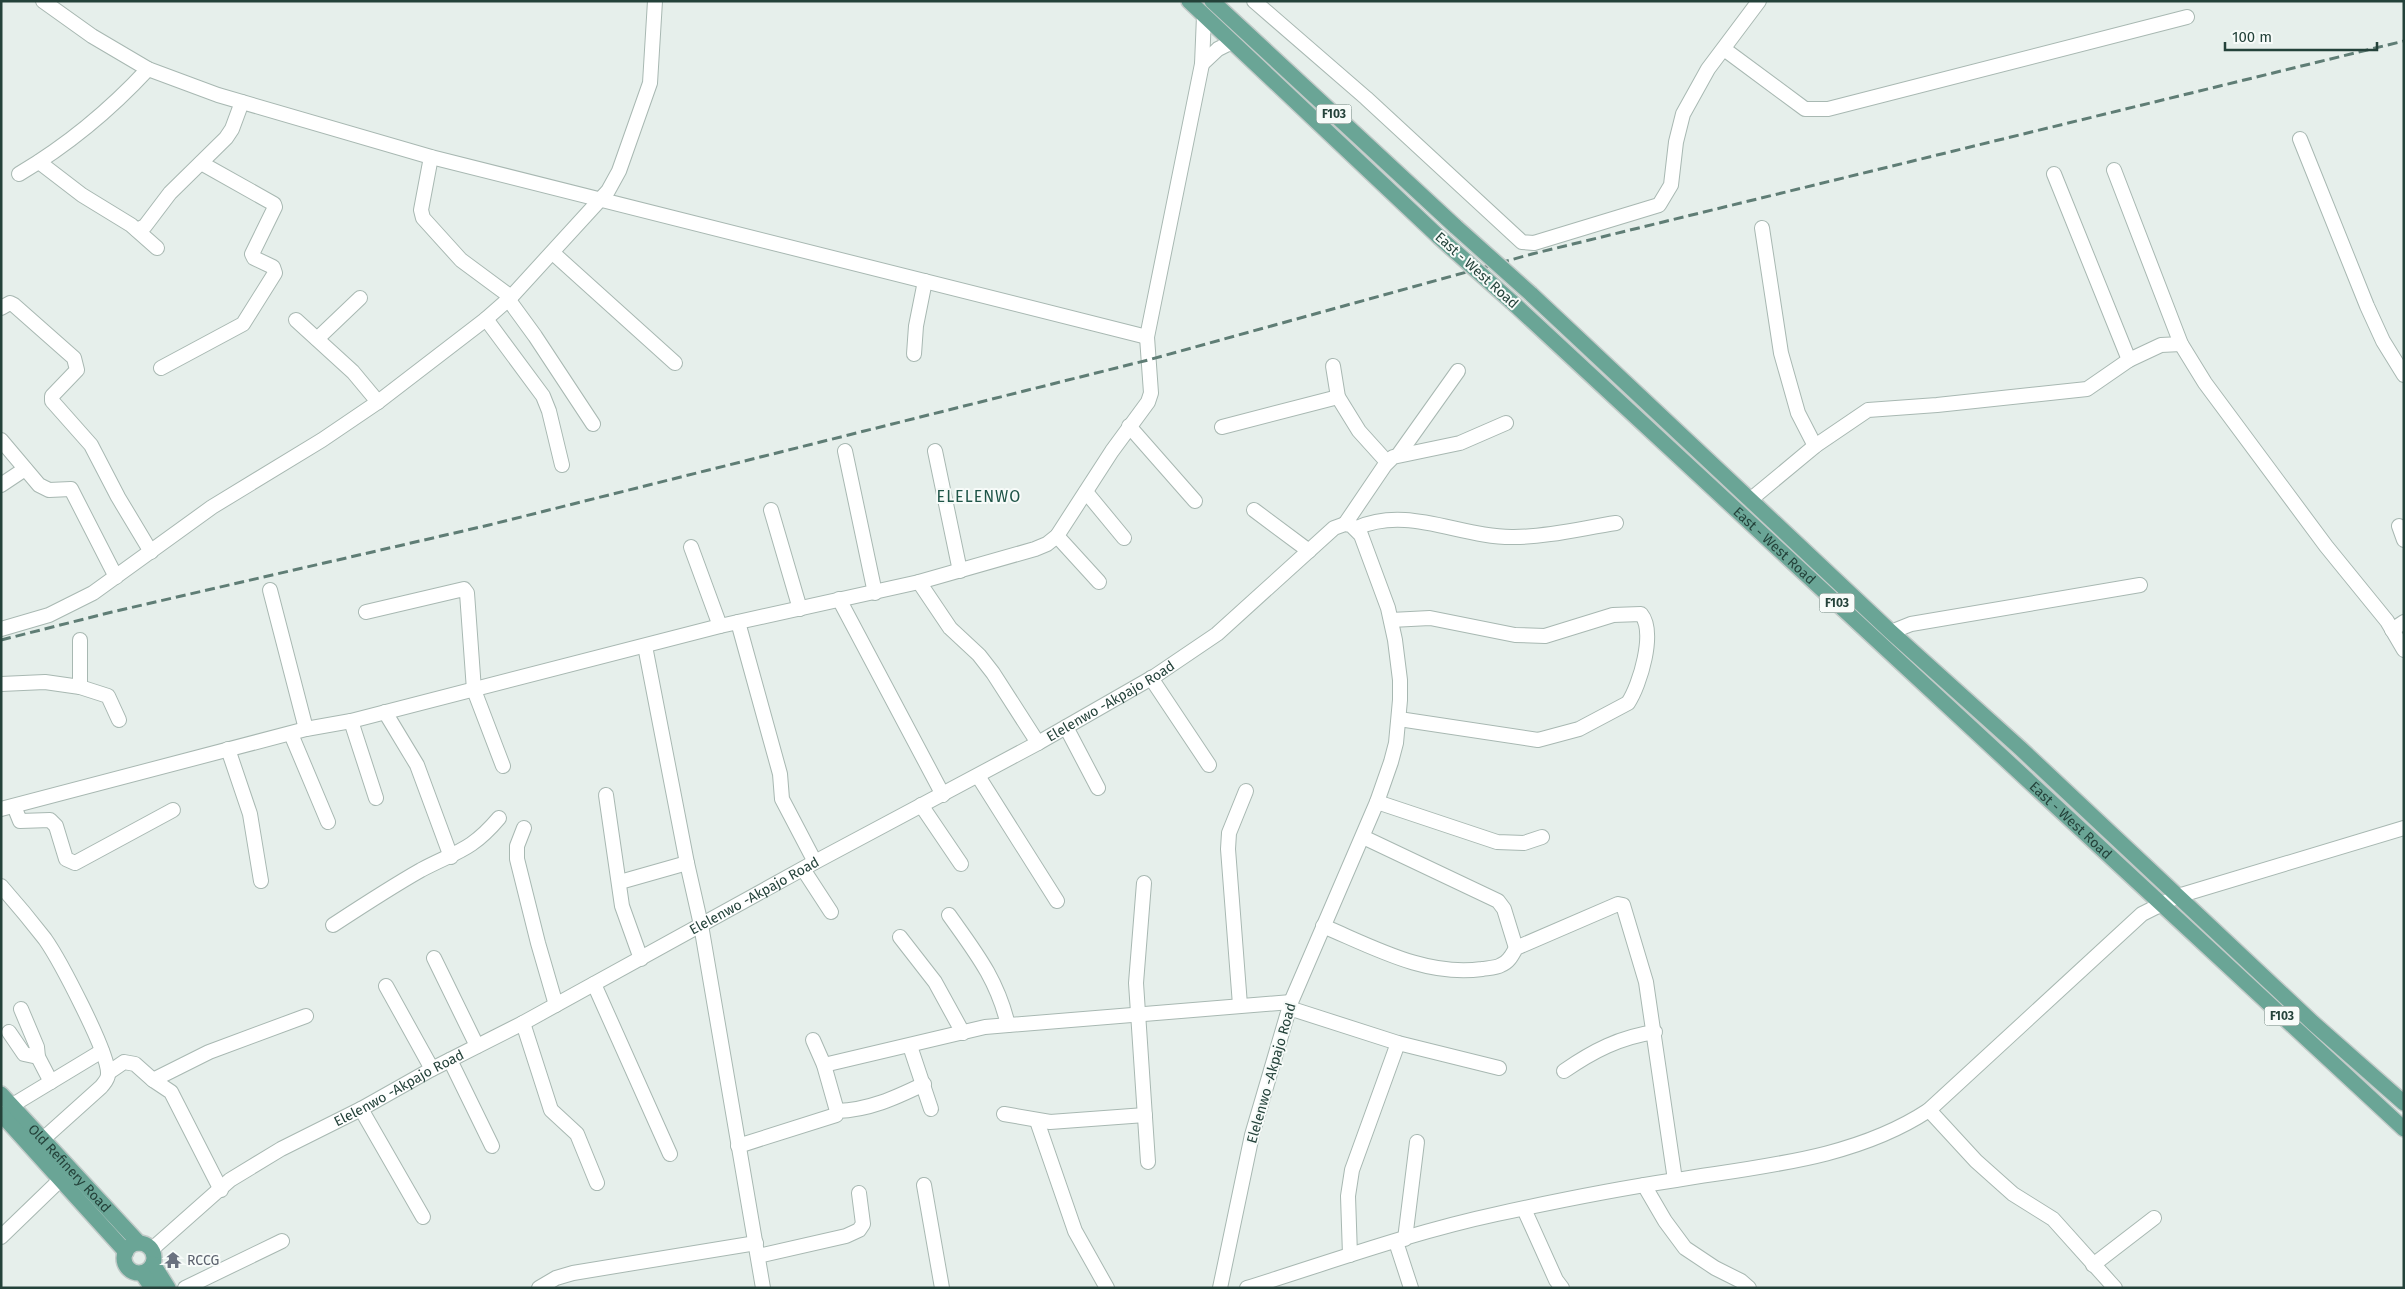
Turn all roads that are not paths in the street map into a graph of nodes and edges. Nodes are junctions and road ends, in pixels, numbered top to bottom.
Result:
1 (43, 1) edge
2 (655, 1) edge
3 (1189, 1) edge
4 (1212, 1) edge
5 (1254, 1) edge
6 (1759, 1) edge
7 (1204, 16) junction
8 (2186, 17) dead end
9 (1232, 42) junction
10 (1724, 48) junction
11 (1202, 64) junction
12 (148, 69) junction
13 (242, 102) junction
14 (2300, 138) dead end
15 (431, 157) junction
16 (39, 162) junction
17 (201, 163) junction
18 (2114, 170) dead end
19 (19, 174) dead end
20 (2054, 174) dead end
21 (600, 200) junction
22 (1762, 228) dead end
23 (137, 230) junction
24 (158, 248) dead end
25 (553, 253) junction
26 (924, 281) junction
27 (360, 298) dead end
28 (509, 298) junction
29 (1, 308) edge
30 (486, 319) junction
31 (296, 320) dead end
32 (1147, 337) junction
33 (317, 339) junction
34 (2181, 344) junction
35 (914, 354) dead end
36 (2129, 360) junction
37 (675, 363) dead end
38 (1333, 366) dead end
39 (160, 368) dead end
40 (1458, 371) dead end
41 (2404, 375) edge
42 (1338, 397) junction
43 (378, 402) junction
44 (1506, 423) dead end
45 (593, 424) dead end
46 (1130, 426) junction
47 (1222, 427) dead end
48 (1, 440) edge
49 (1815, 446) junction
50 (845, 451) dead end
51 (935, 451) dead end
52 (1399, 454) junction
53 (1388, 462) junction
54 (562, 464) dead end
55 (25, 469) junction
56 (1, 485) edge
57 (1086, 492) junction
58 (1750, 500) junction
59 (1195, 501) dead end
60 (771, 510) dead end
61 (1254, 510) dead end
62 (1616, 523) dead end
63 (1351, 526) junction
64 (2399, 526) dead end
65 (1057, 536) junction
66 (1124, 538) dead end
67 (2404, 540) edge
68 (691, 547) dead end
69 (1309, 551) junction
70 (151, 552) junction
71 (960, 571) junction
72 (116, 577) junction
73 (919, 582) junction
74 (1099, 582) dead end
75 (2140, 585) dead end
76 (270, 590) dead end
77 (875, 593) junction
78 (839, 599) junction
79 (800, 609) junction
80 (366, 612) dead end
81 (1391, 620) junction
82 (738, 622) junction
83 (720, 626) junction
84 (2398, 626) edge
85 (1, 629) edge
86 (1891, 632) junction
87 (80, 640) dead end
88 (646, 646) junction
89 (2404, 650) edge
90 (1151, 678) junction
91 (1, 684) edge
92 (80, 687) junction
93 (474, 690) junction
94 (385, 712) junction
95 (1399, 719) junction
96 (119, 720) dead end
97 (351, 721) junction
98 (1066, 727) junction
99 (306, 729) junction
100 (291, 734) junction
101 (1038, 743) junction
102 (228, 749) junction
103 (1209, 765) dead end
104 (503, 766) dead end
105 (978, 776) junction
106 (1098, 788) dead end
107 (1246, 791) dead end
108 (606, 795) dead end
109 (942, 795) junction
110 (376, 798) dead end
111 (1377, 802) junction
112 (922, 805) junction
113 (8, 808) edge
114 (173, 810) dead end
115 (499, 818) dead end
116 (328, 822) dead end
117 (524, 828) dead end
118 (2404, 828) edge
119 (1363, 837) junction
120 (1542, 837) dead end
121 (451, 857) junction
122 (687, 863) junction
123 (961, 864) dead end
124 (809, 866) junction
125 (262, 881) dead end
126 (620, 882) junction
127 (1144, 882) dead end
128 (1, 886) edge
129 (2178, 896) junction
130 (1057, 901) dead end
131 (2161, 903) junction
132 (831, 912) dead end
133 (949, 915) dead end
134 (333, 924) dead end
135 (701, 925) junction
136 (1323, 926) junction
137 (900, 937) dead end
138 (1516, 948) junction
139 (434, 958) dead end
140 (641, 959) junction
141 (594, 984) junction
142 (386, 986) dead end
143 (556, 1005) junction
144 (1240, 1005) junction
145 (1290, 1005) junction
146 (21, 1009) dead end
147 (1138, 1014) junction
148 (306, 1016) dead end
149 (522, 1024) junction
150 (1008, 1025) junction
151 (9, 1032) dead end
152 (1655, 1032) junction
153 (963, 1033) junction
154 (813, 1040) dead end
155 (1398, 1043) junction
156 (477, 1046) junction
157 (910, 1046) junction
158 (102, 1051) junction
159 (38, 1057) junction
160 (450, 1060) junction
161 (824, 1065) junction
162 (1499, 1068) dead end
163 (432, 1069) junction
164 (1564, 1071) dead end
165 (108, 1073) junction
166 (153, 1080) junction
167 (51, 1082) junction
168 (924, 1084) junction
169 (2404, 1103) edge
170 (5, 1105) edge
171 (361, 1109) junction
172 (931, 1109) dead end
173 (1929, 1110) junction
174 (837, 1111) junction
175 (1004, 1114) dead end
176 (1144, 1115) junction
177 (1038, 1121) junction
178 (2404, 1129) edge
179 (42, 1140) junction
180 (1417, 1142) dead end
181 (492, 1146) dead end
182 (738, 1146) junction
183 (670, 1154) dead end
184 (1148, 1162) dead end
185 (60, 1180) junction
186 (1675, 1180) junction
187 (598, 1183) dead end
188 (924, 1185) dead end
189 (1644, 1185) junction
190 (221, 1190) junction
191 (859, 1193) dead end
192 (1524, 1208) junction
193 (423, 1217) dead end
194 (2154, 1218) dead end
195 (1, 1237) edge
196 (282, 1241) dead end
197 (1400, 1241) junction
198 (757, 1249) junction
199 (126, 1252) junction
200 (1350, 1255) junction
201 (146, 1257) junction
202 (2093, 1265) junction
203 (152, 1288) edge
204 (168, 1288) edge
205 (185, 1288) edge
206 (539, 1288) edge
207 (763, 1288) edge
208 (942, 1288) edge
209 (1107, 1288) edge
210 (1220, 1288) edge
211 (1247, 1288) edge
212 (1411, 1288) edge
213 (1562, 1288) edge
214 (1749, 1288) edge
215 (2116, 1288) edge

1 - 12 street
2 - 21 street
3 - 7 main road, East - West Road / F103
4 - 58 main road, East - West Road / F103, bridge
5 - 10 street
6 - 10 street
7 - 9 main road, East - West Road / F103
7 - 11 street
8 - 10 street
9 - 11 street
9 - 131 main road, East - West Road / F103, bridge
11 - 32 street
12 - 13 street
12 - 16 street
13 - 15 street
13 - 17 street
14 - 41 street
15 - 21 street
15 - 28 street
16 - 19 street
16 - 23 street
17 - 23 street
17 - 39 street
18 - 34 street
20 - 36 street
21 - 25 street
21 - 26 street
22 - 49 street
23 - 24 street
25 - 28 street
25 - 37 street
26 - 32 street
26 - 35 street
27 - 33 street
28 - 30 street
28 - 45 street
29 - 70 street
30 - 43 street
30 - 54 street
31 - 33 street
32 - 46 street
33 - 43 street
34 - 36 street
34 - 84 street
36 - 49 street
38 - 42 street
40 - 52 street
42 - 47 street
42 - 53 street
43 - 70 street
44 - 52 street
46 - 57 street
46 - 59 street
48 - 55 street
49 - 58 street
50 - 77 street
51 - 71 street
52 - 53 street
53 - 63 street
55 - 56 street
55 - 72 street
57 - 65 street
57 - 66 street
58 - 86 main road, East - West Road / F103
60 - 79 street
61 - 69 street
62 - 63 street
63 - 69 street, Elelenwo -Akpajo Road
63 - 81 street, Elelenwo -Akpajo Road
64 - 67 street
65 - 71 street
65 - 74 street
68 - 83 street
69 - 90 street, Elelenwo -Akpajo Road
70 - 72 street
71 - 73 street
72 - 85 street
73 - 77 street
73 - 101 street
75 - 86 street
76 - 99 street
77 - 78 street
78 - 79 street
78 - 109 street
79 - 82 street
80 - 93 street
81 - 95 street, Elelenwo -Akpajo Road
81 - 95 street
82 - 83 street
82 - 124 street
83 - 88 street
84 - 89 street
86 - 129 main road, East - West Road / F103
87 - 92 street
88 - 93 street
88 - 122 street
90 - 98 street, Elelenwo -Akpajo Road
90 - 103 street
91 - 92 street
92 - 96 street
93 - 94 street
93 - 104 street
94 - 97 street
94 - 121 street
95 - 111 street, Elelenwo -Akpajo Road
97 - 99 street
97 - 110 street
98 - 101 street, Elelenwo -Akpajo Road
98 - 106 street
99 - 100 street
100 - 102 street
100 - 116 street
101 - 105 street, Elelenwo -Akpajo Road
102 - 113 street
102 - 125 street
105 - 109 street, Elelenwo -Akpajo Road
105 - 130 street
107 - 144 street
108 - 126 street
109 - 112 street, Elelenwo -Akpajo Road
111 - 119 street, Elelenwo -Akpajo Road
111 - 120 street
112 - 123 street
112 - 124 street, Elelenwo -Akpajo Road
113 - 114 street
115 - 121 street
117 - 143 street
118 - 129 street
119 - 136 street, Elelenwo -Akpajo Road
119 - 138 street
121 - 134 street
122 - 126 street
122 - 135 street
124 - 132 street
124 - 135 street, Elelenwo -Akpajo Road
126 - 140 street
127 - 147 street
128 - 158 street
129 - 131 street
129 - 169 main road, East - West Road / F103
131 - 173 street
131 - 178 main road, East - West Road / F103
133 - 150 street
135 - 140 street, Elelenwo -Akpajo Road
135 - 182 street
136 - 138 street
136 - 145 street, Elelenwo -Akpajo Road
137 - 153 street
138 - 152 street
139 - 156 street
140 - 141 street, Elelenwo -Akpajo Road
141 - 143 street, Elelenwo -Akpajo Road
141 - 183 street
142 - 163 street
143 - 149 street, Elelenwo -Akpajo Road
144 - 145 street
144 - 147 street
145 - 155 street
145 - 210 street, Elelenwo -Akpajo Road
146 - 159 street
147 - 150 street
147 - 176 street
148 - 166 street
149 - 156 street, Elelenwo -Akpajo Road
149 - 187 street
150 - 153 street
151 - 159 street
152 - 164 street
152 - 186 street
153 - 157 street
154 - 161 street
155 - 162 street
155 - 200 street
156 - 160 street, Elelenwo -Akpajo Road
157 - 161 street
157 - 168 street
158 - 165 street
158 - 167 street
159 - 167 street
160 - 163 street, Elelenwo -Akpajo Road
160 - 181 street
161 - 174 street
163 - 171 street, Elelenwo -Akpajo Road
165 - 166 street
165 - 179 street
166 - 190 street
167 - 170 street
168 - 172 street
168 - 174 street
170 - 179 main road, Old Refinery Road
170 - 185 main road, Old Refinery Road
171 - 190 street, Elelenwo -Akpajo Road
171 - 193 street
173 - 186 street
173 - 202 street
174 - 182 street
175 - 177 street
176 - 177 street
176 - 184 street
177 - 209 street
179 - 201 main road, Old Refinery Road
180 - 197 street
182 - 198 street
185 - 195 street
185 - 199 main road, Old Refinery Road
186 - 189 street
188 - 208 street
189 - 192 street
189 - 214 street
190 - 201 street, Elelenwo -Akpajo Road
191 - 198 street
192 - 197 street
192 - 213 street
194 - 202 street
196 - 205 street
197 - 200 street
197 - 212 street
198 - 206 street
198 - 207 street
199 - 201 main road
199 - 201 main road
200 - 211 street
201 - 203 main road
201 - 204 main road
202 - 215 street

